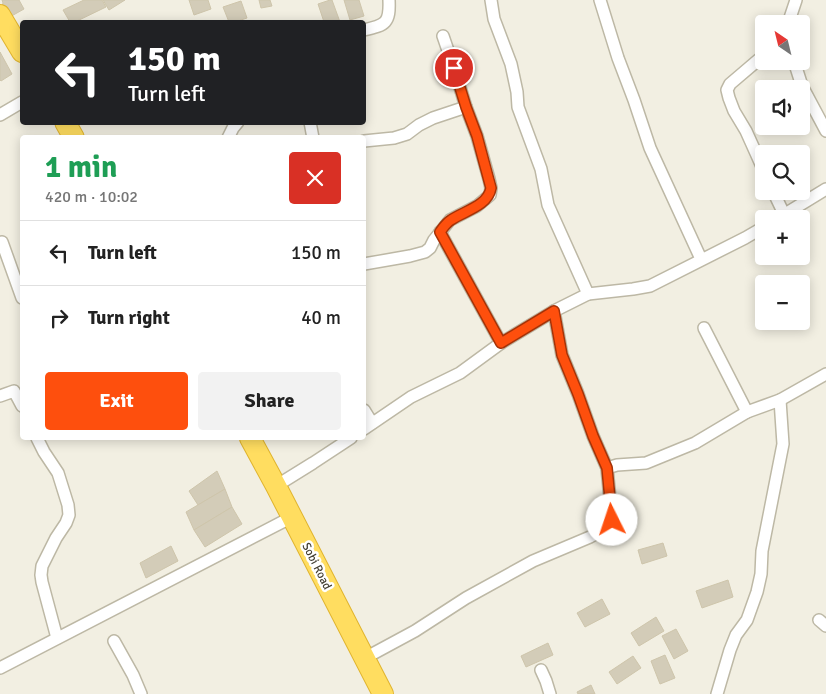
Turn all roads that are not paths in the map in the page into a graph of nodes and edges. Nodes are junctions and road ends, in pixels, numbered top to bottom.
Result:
1 (389, 0) edge
2 (491, 0) edge
3 (600, 0) edge
4 (796, 0) edge
5 (0, 15) edge
6 (791, 15) edge
7 (366, 30) edge
8 (443, 36) dead end
9 (20, 49) edge
10 (755, 63) edge
11 (797, 70) edge
12 (20, 103) edge
13 (466, 107) junction
14 (0, 115) edge
15 (826, 131) edge
16 (366, 141) edge
17 (755, 151) edge
18 (826, 189) edge
19 (792, 210) edge
20 (440, 232) junction
21 (755, 232) edge
22 (2, 242) dead end
23 (701, 259) junction
24 (366, 264) edge
25 (20, 292) edge
26 (588, 294) junction
27 (554, 311) junction
28 (704, 328) dead end
29 (501, 343) junction
30 (826, 374) edge
31 (18, 388) edge
32 (0, 396) edge
33 (780, 400) junction
34 (747, 412) junction
35 (368, 426) edge
36 (38, 440) edge
37 (251, 440) edge
38 (348, 440) edge
39 (607, 468) junction
40 (276, 486) junction
41 (292, 517) junction
42 (57, 638) junction
43 (114, 641) dead end
44 (364, 658) junction
45 (0, 668) edge
46 (541, 670) dead end
47 (141, 694) edge
48 (383, 694) edge
49 (550, 694) edge
50 (717, 694) edge

1 - 7 street
2 - 26 street
3 - 23 street
4 - 6 street
5 - 9 highway
8 - 13 street
10 - 17 street
11 - 15 street
12 - 14 street
13 - 16 street
13 - 20 street
18 - 19 street
20 - 24 street
20 - 29 street
21 - 23 street
22 - 25 street
23 - 26 street
26 - 27 street
27 - 29 street
27 - 39 street
28 - 34 street
29 - 35 street
30 - 33 street
31 - 32 street
33 - 34 street
33 - 50 street
34 - 39 street
36 - 42 street
37 - 40 highway, Sobi Road
38 - 40 street
39 - 44 street
40 - 41 highway, Sobi Road
41 - 42 street
41 - 44 highway, Sobi Road
42 - 45 street
43 - 47 street
44 - 48 highway, Sobi Road
46 - 49 street

